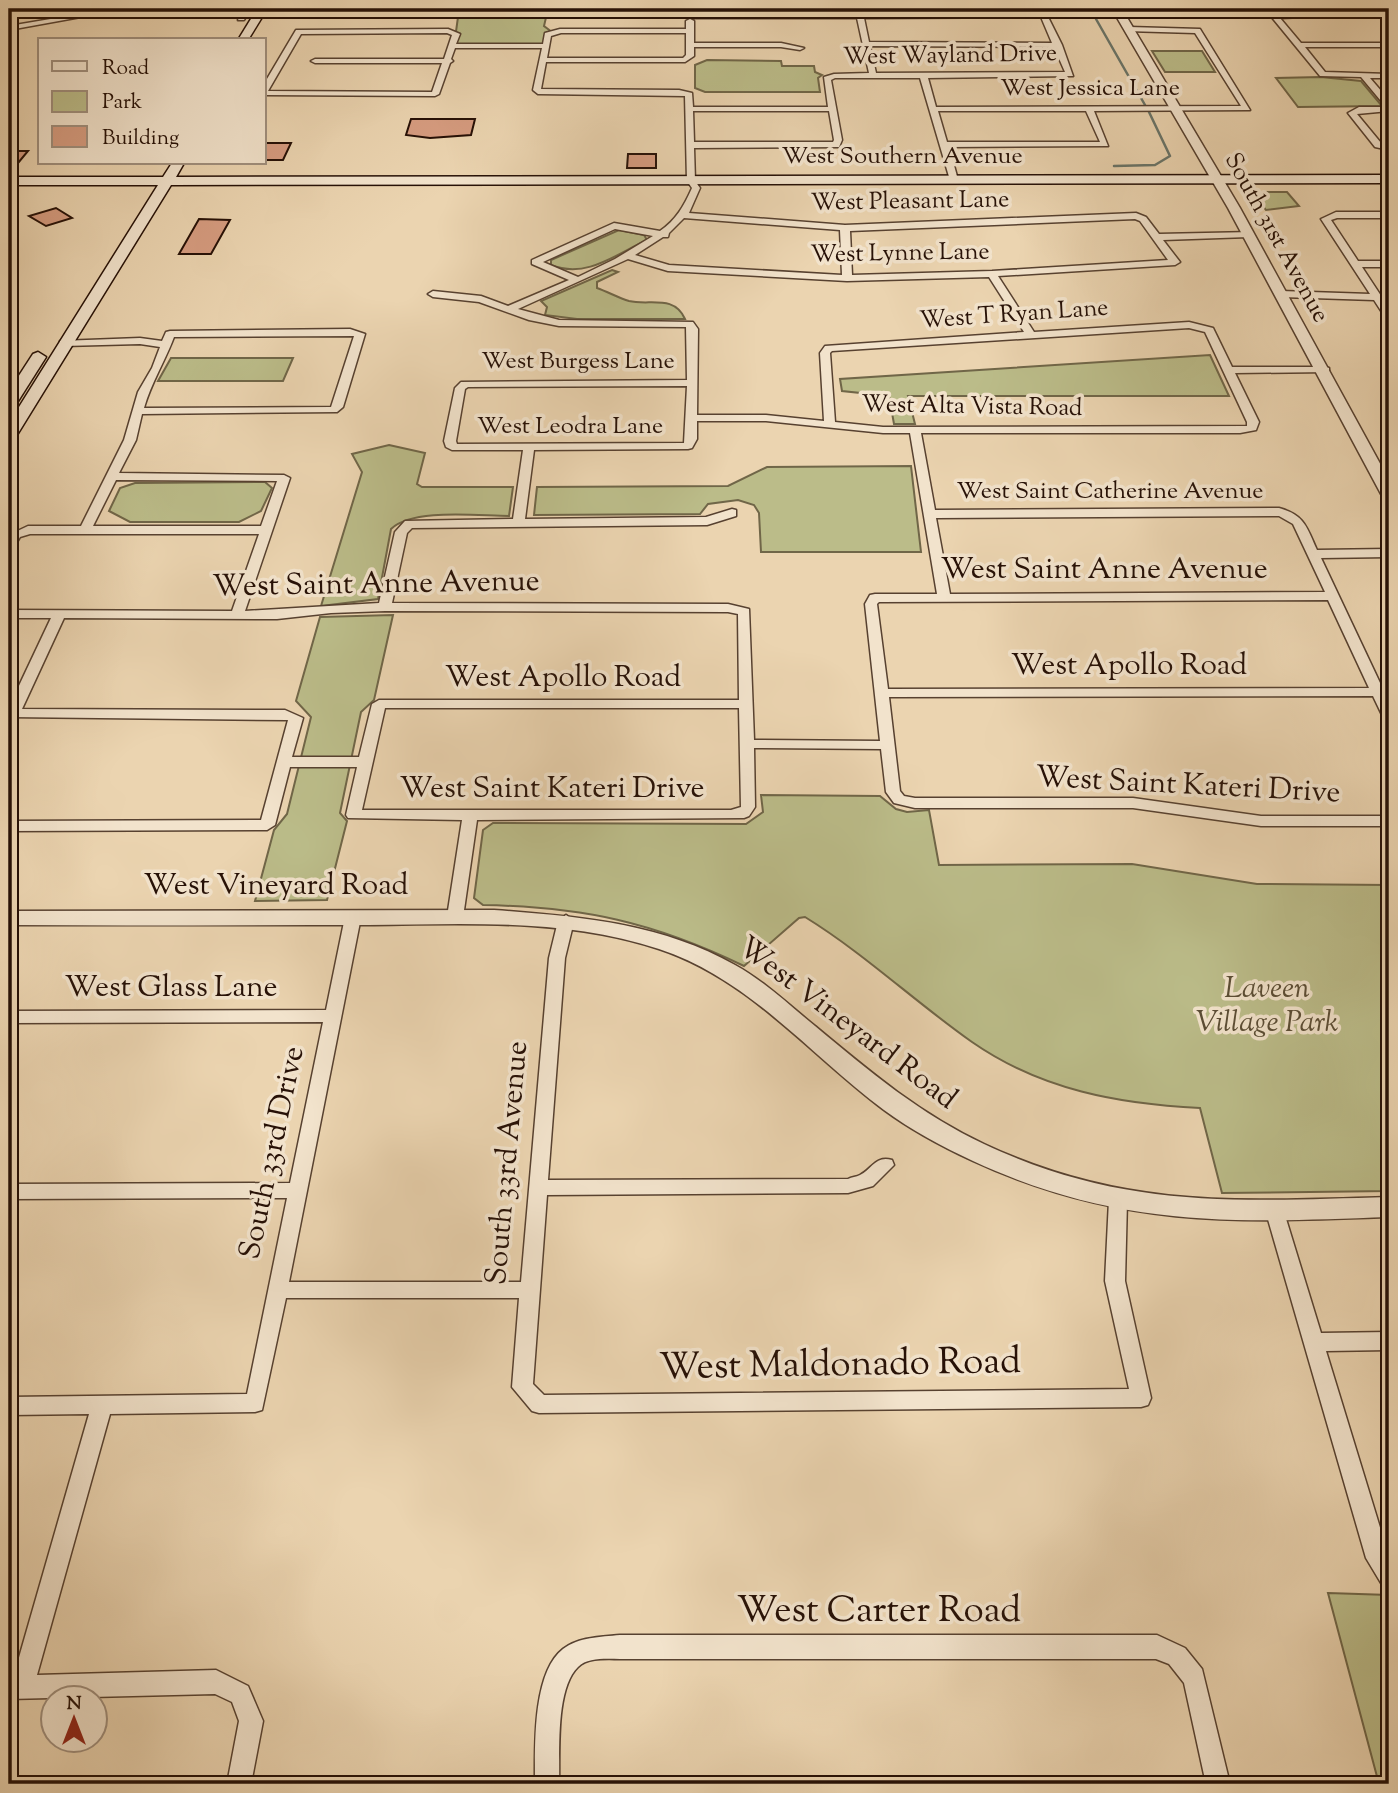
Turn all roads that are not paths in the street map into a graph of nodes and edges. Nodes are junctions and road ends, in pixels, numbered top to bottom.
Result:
1 (121, 9) edge
2 (247, 9) edge
3 (262, 9) edge
4 (1269, 9) edge
5 (97, 10) edge
6 (1119, 12) edge
7 (690, 13) edge
8 (1330, 14) dead end
9 (1043, 15) junction
10 (860, 16) junction
11 (1276, 16) junction
12 (242, 18) dead end
13 (9, 28) edge
14 (1129, 29) junction
15 (690, 31) junction
16 (299, 32) joint
17 (244, 38) edge
18 (867, 44) junction
19 (690, 45) junction
20 (1058, 45) junction
21 (1299, 45) junction
22 (1389, 45) edge
23 (454, 46) junction
24 (546, 46) junction
25 (800, 48) dead end
26 (543, 60) junction
27 (315, 61) dead end
28 (449, 61) junction
29 (873, 75) junction
30 (923, 75) junction
31 (1364, 76) junction
32 (1389, 76) edge
33 (266, 90) edge
34 (266, 93) edge
35 (1389, 107) edge
36 (1176, 108) junction
37 (690, 109) junction
38 (833, 109) junction
39 (933, 109) junction
40 (1089, 109) junction
41 (691, 145) junction
42 (943, 145) junction
43 (1386, 148) edge
44 (163, 164) edge
45 (177, 164) edge
46 (1218, 179) junction
47 (1389, 179) edge
48 (954, 180) junction
49 (9, 181) edge
50 (691, 181) junction
51 (157, 184) junction
52 (9, 187) edge
53 (686, 211) junction
54 (1389, 215) edge
55 (845, 228) junction
56 (1249, 234) junction
57 (666, 235) junction
58 (1156, 237) junction
59 (626, 256) junction
60 (1355, 264) junction
61 (1389, 264) edge
62 (992, 274) junction
63 (847, 278) junction
64 (575, 279) junction
65 (433, 294) dead end
66 (78, 296) junction
67 (95, 296) junction
68 (1283, 297) junction
69 (1377, 297) junction
70 (509, 309) junction
71 (1389, 315) edge
72 (1031, 336) junction
73 (64, 343) junction
74 (164, 344) junction
75 (1228, 370) junction
76 (1325, 370) junction
77 (691, 383) junction
78 (9, 403) edge
79 (139, 411) junction
80 (691, 418) junction
81 (830, 424) junction
82 (915, 430) junction
83 (9, 435) edge
84 (452, 447) joint
85 (529, 448) junction
86 (113, 476) junction
87 (1389, 494) edge
88 (732, 513) dead end
89 (930, 514) junction
90 (519, 522) junction
91 (85, 530) junction
92 (266, 530) junction
93 (9, 545) edge
94 (1389, 553) edge
95 (1313, 554) junction
96 (944, 596) junction
97 (1333, 596) junction
98 (385, 607) junction
99 (9, 614) edge
100 (59, 614) junction
101 (237, 615) junction
102 (1378, 692) junction
103 (881, 693) junction
104 (747, 704) junction
105 (11, 713) edge
106 (1389, 716) edge
107 (747, 744) junction
108 (887, 745) junction
109 (285, 762) junction
110 (366, 762) junction
111 (470, 815) junction
112 (1389, 821) edge
113 (9, 826) edge
114 (354, 917) junction
115 (455, 917) junction
116 (9, 918) edge
117 (566, 921) junction
118 (333, 1016) junction
119 (9, 1017) edge
120 (885, 1165) dead end
121 (537, 1188) junction
122 (298, 1190) junction
123 (9, 1191) edge
124 (1118, 1200) junction
125 (1389, 1207) edge
126 (1274, 1209) junction
127 (277, 1290) junction
128 (529, 1290) junction
129 (1389, 1341) edge
130 (1313, 1342) junction
131 (539, 1404) joint
132 (9, 1406) edge
133 (102, 1406) junction
134 (1389, 1574) edge
135 (15, 1687) edge
136 (239, 1784) edge
137 (547, 1784) edge
138 (1218, 1784) edge

1 - 5 street
2 - 12 street
3 - 17 main road
4 - 11 street
5 - 13 street
6 - 9 street
6 - 14 street, South 31st Avenue
7 - 10 street
7 - 15 street
8 - 11 street
9 - 10 street
9 - 20 street
10 - 18 street
11 - 21 street
14 - 36 street, South 31st Avenue
14 - 36 street, West Jessica Lane
15 - 19 street
15 - 24 street
16 - 23 street
16 - 33 street
18 - 20 street
18 - 29 street
19 - 25 street
19 - 26 street
20 - 30 street, West Wayland Drive
21 - 22 street
21 - 31 street
23 - 24 street
23 - 28 street
24 - 26 street
26 - 37 street
27 - 28 street
28 - 34 street
29 - 30 street, West Wayland Drive
29 - 38 street, West Wayland Drive
30 - 39 street
31 - 32 street
31 - 35 street
35 - 43 street
36 - 40 street, West Jessica Lane
36 - 46 street, South 31st Avenue
37 - 38 street
37 - 41 street
38 - 41 street
39 - 40 street, West Jessica Lane
39 - 42 street
40 - 42 street
41 - 50 street
42 - 48 street
44 - 51 main road
45 - 51 main road
46 - 47 main road, West Southern Avenue
46 - 48 main road, West Southern Avenue
46 - 56 street, South 31st Avenue
48 - 50 main road, West Southern Avenue
49 - 51 main road, West Southern Avenue
50 - 51 main road, West Southern Avenue
50 - 53 street
51 - 52 main road, West Southern Avenue
51 - 66 main road
51 - 67 main road
53 - 55 street, West Pleasant Lane
53 - 57 street
54 - 60 street
55 - 58 street, West Pleasant Lane
55 - 63 street
56 - 58 street
56 - 68 street, South 31st Avenue
57 - 59 street
57 - 64 street
58 - 62 street, West Lynne Lane
59 - 63 street, West Lynne Lane
59 - 64 street
60 - 61 street
60 - 69 street
62 - 63 street, West Lynne Lane
62 - 72 street
64 - 70 street
65 - 70 street
66 - 67 main road
66 - 78 main road
67 - 73 main road
68 - 69 street
68 - 76 street, South 31st Avenue
69 - 71 street
70 - 77 street
72 - 75 street, West T Ryan Lane
72 - 81 street, West T Ryan Lane
73 - 74 street
73 - 83 main road
74 - 79 street
74 - 79 street
75 - 76 street
75 - 82 street, West Alta Vista Road
76 - 87 street, South 31st Avenue
77 - 80 street
77 - 84 street, West Burgess Lane
79 - 86 street
80 - 81 street, West Alta Vista Road
80 - 85 street, West Leodra Lane
81 - 82 street, West Alta Vista Road
82 - 89 street
84 - 85 street, West Leodra Lane
85 - 90 street
86 - 91 street
86 - 92 street
88 - 90 street
89 - 95 street, West Saint Catherine Avenue
89 - 96 street
90 - 98 street
91 - 92 street
91 - 93 street
92 - 101 street
94 - 95 street
95 - 97 street
96 - 97 street, West Saint Anne Avenue
96 - 103 street, West Saint Anne Avenue
97 - 102 street
98 - 101 street, West Saint Anne Avenue
98 - 104 street, West Saint Anne Avenue
99 - 100 street, West Saint Anne Avenue
100 - 101 street, West Saint Anne Avenue
100 - 105 street
102 - 103 street, West Apollo Road
102 - 106 street
103 - 108 street
104 - 107 street
104 - 110 street, West Apollo Road
105 - 109 street
107 - 108 street
107 - 111 street, West Saint Kateri Drive
108 - 112 street, West Saint Kateri Drive
109 - 110 street
109 - 113 street
110 - 111 street, West Saint Kateri Drive
111 - 115 street
114 - 115 street, West Vineyard Road
114 - 116 street, West Vineyard Road
114 - 118 street, South 33rd Drive
115 - 117 street, West Vineyard Road
117 - 121 street, South 33rd Avenue
117 - 124 street, West Vineyard Road
118 - 119 street, West Glass Lane
118 - 122 street, South 33rd Drive
120 - 121 street
121 - 128 street, South 33rd Avenue
122 - 123 street
122 - 127 street, South 33rd Drive
124 - 126 street, West Vineyard Road
124 - 131 street, West Maldonado Road
125 - 126 street, West Vineyard Road
126 - 130 street
127 - 128 street
127 - 133 street, South 33rd Drive
128 - 131 street, South 33rd Avenue
129 - 130 street
130 - 134 street
132 - 133 street
133 - 135 street
135 - 136 street
137 - 138 street, West Carter Road

